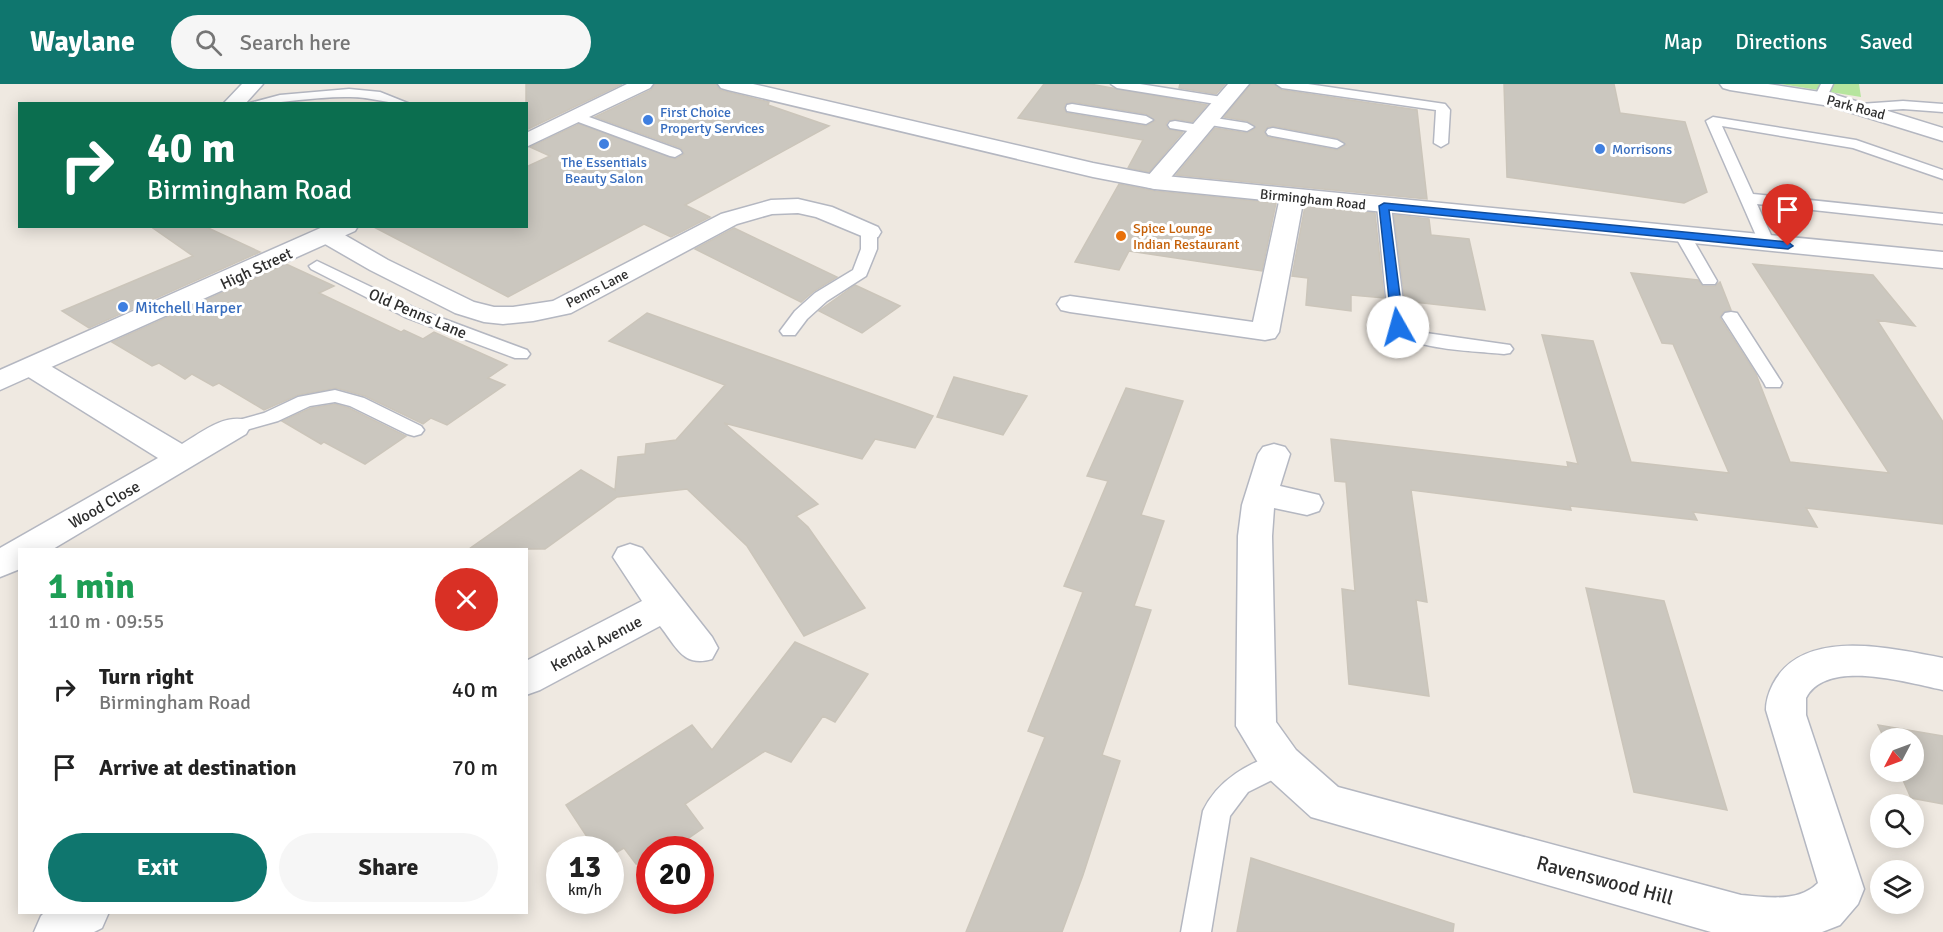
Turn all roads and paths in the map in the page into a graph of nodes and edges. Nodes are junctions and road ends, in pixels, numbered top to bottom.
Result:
1 (253, 84) edge
2 (643, 84) edge
3 (728, 84) edge
4 (1117, 84) edge
5 (1282, 84) edge
6 (1730, 84) edge
7 (1824, 91) edge
8 (1230, 92) edge
9 (235, 102) edge
10 (259, 102) edge
11 (398, 102) edge
12 (1072, 108) dead end
13 (1860, 108) junction
14 (1943, 108) edge
15 (578, 117) junction
16 (1146, 120) dead end
17 (1175, 125) dead end
18 (1204, 125) junction
19 (1247, 127) dead end
20 (1273, 132) dead end
21 (1943, 135) edge
22 (528, 140) edge
23 (1441, 143) dead end
24 (1337, 144) dead end
25 (675, 153) dead end
26 (1943, 176) edge
27 (1155, 182) junction
28 (1292, 197) junction
29 (1746, 198) junction
30 (1384, 206) junction
31 (1943, 219) edge
32 (336, 231) edge
33 (869, 232) joint
34 (1683, 236) junction
35 (1767, 244) junction
36 (1943, 260) edge
37 (317, 266) dead end
38 (404, 278) junction
39 (1709, 281) dead end
40 (373, 295) junction
41 (1070, 304) dead end
42 (1731, 317) dead end
43 (789, 331) dead end
44 (1504, 349) dead end
45 (521, 354) dead end
46 (32, 366) junction
47 (1, 378) edge
48 (1773, 383) dead end
49 (235, 427) joint
50 (414, 430) dead end
51 (1274, 454) dead end
52 (183, 459) junction
53 (1261, 494) junction
54 (1307, 502) dead end
55 (28, 548) edge
56 (18, 553) edge
57 (630, 557) dead end
58 (0, 564) edge
59 (665, 606) junction
60 (699, 648) dead end
61 (1943, 674) edge
62 (528, 678) edge
63 (1281, 763) junction
64 (82, 914) edge
65 (57, 932) edge
66 (1196, 932) edge

1 - 9 street
2 - 15 street
3 - 27 street, Birmingham Road
4 - 8 lane
5 - 23 lane
6 - 7 street, Park Road
7 - 13 street, Park Road
8 - 18 street
10 - 11 lane
12 - 16 lane
13 - 14 lane
13 - 21 street, Park Road
15 - 22 street
15 - 25 lane
17 - 18 lane
18 - 19 lane
18 - 27 street
20 - 24 lane
26 - 29 lane
27 - 28 street, Birmingham Road
28 - 30 street, Birmingham Road
28 - 41 street
29 - 31 lane
29 - 35 lane
30 - 34 street, Birmingham Road
30 - 44 lane
32 - 38 street, Penns Lane
32 - 46 street, High Street
33 - 38 street, Penns Lane
33 - 43 lane
34 - 35 street, Birmingham Road
34 - 39 lane
35 - 36 street, Birmingham Road
37 - 40 lane, Old Penns Lane
38 - 40 lane
40 - 45 lane, Old Penns Lane
42 - 48 lane
46 - 47 street, High Street
46 - 52 street
49 - 50 lane
49 - 52 street, Wood Close
51 - 53 street, Ravenswood Hill
52 - 55 street, Wood Close
53 - 54 street
53 - 63 street, Ravenswood Hill
56 - 58 street
57 - 59 street
59 - 60 street
59 - 62 street, Kendal Avenue
61 - 63 street, Ravenswood Hill
63 - 66 lane
64 - 65 street

